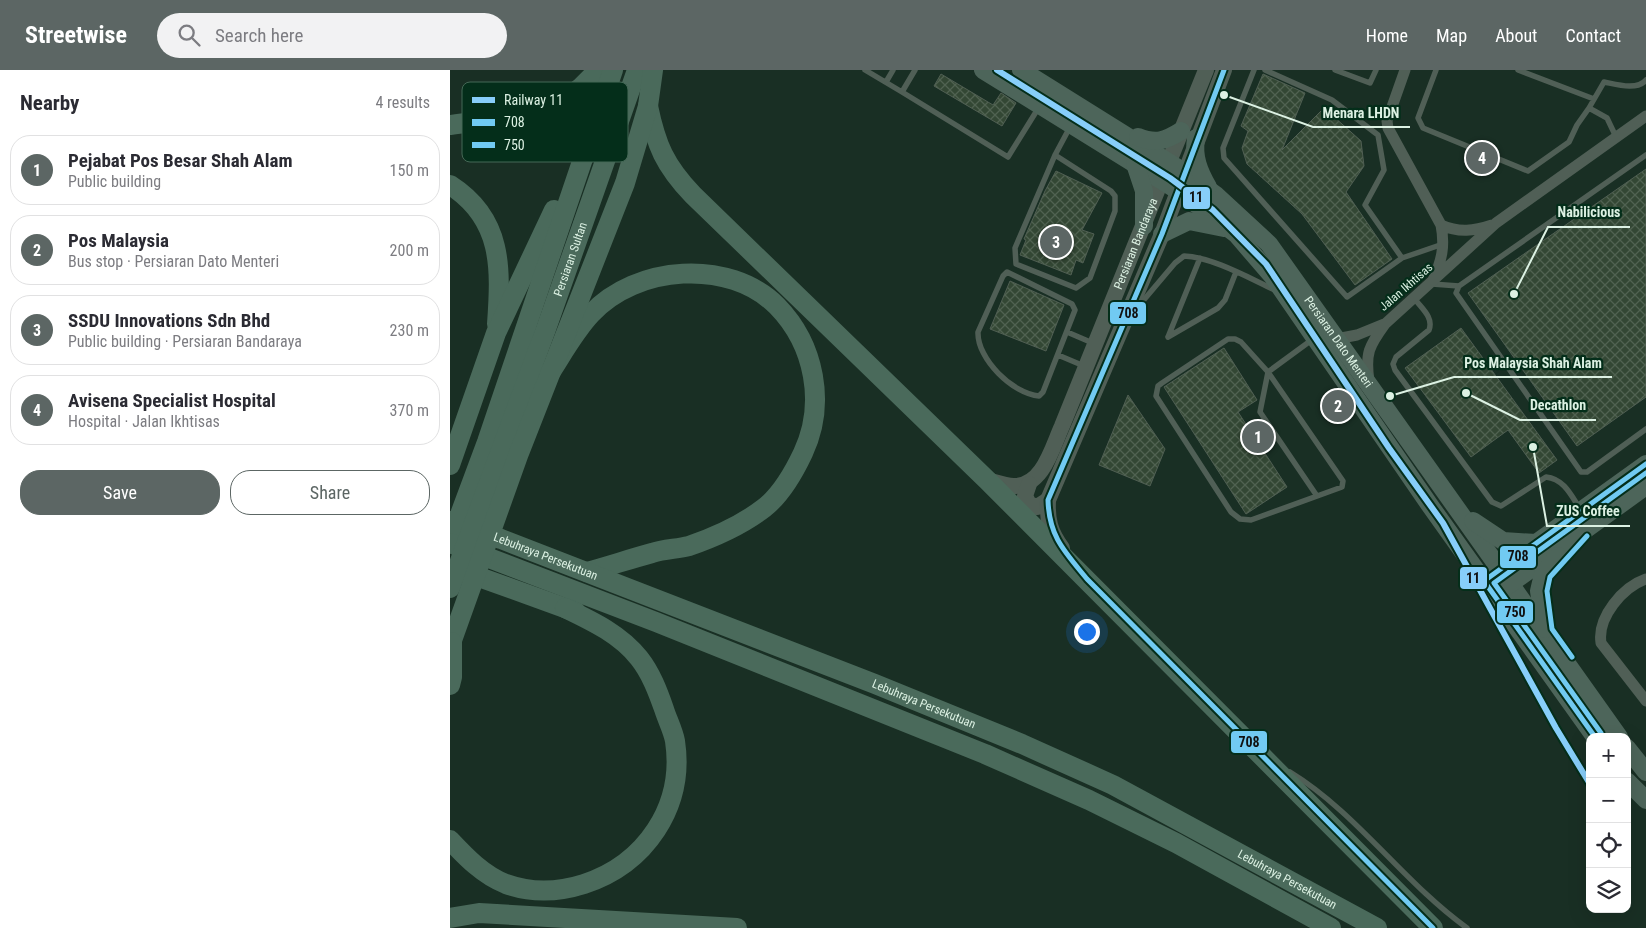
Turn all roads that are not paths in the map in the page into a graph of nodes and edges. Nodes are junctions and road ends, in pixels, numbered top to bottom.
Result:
1 (597, 70) edge
2 (613, 70) edge
3 (637, 70) edge
4 (653, 70) edge
5 (865, 70) edge
6 (893, 70) edge
7 (915, 70) edge
8 (982, 70) edge
9 (1021, 70) edge
10 (1206, 70) edge
11 (1224, 70) edge
12 (1254, 70) edge
13 (1265, 70) edge
14 (1335, 70) edge
15 (1376, 70) edge
16 (1405, 70) edge
17 (1436, 70) edge
18 (1518, 70) edge
19 (1646, 80) edge
20 (587, 82) edge
21 (609, 82) edge
22 (886, 82) junction
23 (902, 92) junction
24 (628, 95) edge
25 (1594, 99) junction
26 (1040, 105) junction
27 (648, 106) junction
28 (1589, 108) junction
29 (1646, 116) edge
30 (1072, 125) junction
31 (1110, 125) junction
32 (1189, 135) junction
33 (1616, 138) junction
34 (1055, 155) junction
35 (1646, 155) edge
36 (580, 162) edge
37 (584, 162) edge
38 (604, 162) edge
39 (1135, 164) junction
40 (1176, 167) junction
41 (1161, 181) junction
42 (450, 185) edge
43 (1176, 190) junction
44 (1209, 190) junction
45 (1496, 224) junction
46 (1441, 225) junction
47 (1144, 226) junction
48 (1230, 229) junction
49 (1162, 234) junction
50 (1445, 243) junction
51 (1200, 258) junction
52 (1402, 258) junction
53 (1236, 272) junction
54 (1432, 284) junction
55 (1459, 286) junction
56 (1286, 296) junction
57 (1414, 298) junction
58 (1385, 324) junction
59 (1123, 325) junction
60 (1067, 332) junction
61 (496, 333) junction
62 (1315, 338) junction
63 (1336, 339) junction
64 (1096, 344) junction
65 (1058, 355) junction
66 (1086, 367) junction
67 (1268, 372) junction
68 (550, 373) junction
69 (1370, 388) junction
70 (1646, 429) edge
71 (503, 448) junction
72 (1646, 464) edge
73 (450, 465) edge
74 (987, 480) junction
75 (1029, 484) junction
76 (1646, 486) edge
77 (1317, 496) junction
78 (1048, 500) junction
79 (1459, 510) junction
80 (1582, 510) junction
81 (450, 521) edge
82 (1576, 535) junction
83 (450, 543) edge
84 (1536, 543) junction
85 (450, 566) edge
86 (587, 572) junction
87 (1506, 576) junction
88 (1087, 579) junction
89 (1646, 579) edge
90 (450, 588) edge
91 (1489, 588) junction
92 (565, 608) junction
93 (656, 622) junction
94 (1545, 632) junction
95 (451, 644) edge
96 (450, 685) edge
97 (1646, 702) edge
98 (1592, 733) edge
99 (1616, 733) edge
100 (1258, 753) junction
101 (1631, 753) edge
102 (1646, 772) edge
103 (1631, 785) edge
104 (1646, 800) edge
105 (450, 840) edge
106 (450, 918) edge
107 (737, 928) edge
108 (1330, 928) edge
109 (1378, 928) edge
110 (1434, 928) edge
111 (1468, 928) edge

1 - 20 highway
2 - 21 highway, Persiaran Sultan
3 - 24 highway, Persiaran Sultan
4 - 27 highway
5 - 22 lane
6 - 22 lane
7 - 23 lane
8 - 26 main road, Persiaran Dato Menteri
9 - 31 main road, Persiaran Dato Menteri
10 - 32 main road, Persiaran Bandaraya
11 - 32 main road, Persiaran Bandaraya
12 - 52 lane
13 - 52 lane
14 - 15 lane
16 - 46 street
17 - 28 lane
18 - 25 lane
19 - 25 lane
22 - 23 lane
23 - 26 lane
25 - 28 lane
26 - 30 main road, Persiaran Dato Menteri
27 - 68 highway
27 - 74 highway
28 - 33 lane
29 - 33 street, Jalan Ikhtisas
30 - 34 lane
30 - 39 main road, Persiaran Dato Menteri
31 - 32 main road
31 - 40 main road, Persiaran Dato Menteri
32 - 40 main road, Persiaran Bandaraya
32 - 44 main road
33 - 45 street, Jalan Ikhtisas
34 - 34 lane
35 - 55 lane
36 - 61 highway
37 - 71 highway, Persiaran Sultan
38 - 71 highway, Persiaran Sultan
39 - 41 main road, Persiaran Dato Menteri
39 - 47 main road
40 - 41 main road, Persiaran Bandaraya
40 - 43 main road, Persiaran Bandaraya
40 - 44 main road, Persiaran Dato Menteri
41 - 43 main road, Persiaran Dato Menteri
41 - 47 main road, Persiaran Bandaraya
42 - 61 highway
43 - 48 main road, Persiaran Dato Menteri
43 - 49 main road, Persiaran Bandaraya
44 - 63 main road, Persiaran Dato Menteri
45 - 46 street, Jalan Ikhtisas
45 - 54 street, Jalan Ikhtisas
46 - 50 street
47 - 64 main road, Persiaran Bandaraya
48 - 49 main road
48 - 56 main road, Persiaran Dato Menteri
49 - 59 main road, Persiaran Bandaraya
50 - 52 lane
50 - 54 street
51 - 53 lane
51 - 53 lane
51 - 59 lane
53 - 56 lane
54 - 55 lane
54 - 57 street, Jalan Ikhtisas
55 - 70 lane
56 - 62 main road, Persiaran Dato Menteri
57 - 58 street, Jalan Ikhtisas
57 - 80 lane
58 - 63 street
58 - 69 street, Jalan Ikhtisas
59 - 78 main road, Persiaran Bandaraya
60 - 64 lane
60 - 65 lane
60 - 65 lane
61 - 73 highway
62 - 67 lane
62 - 91 main road, Persiaran Dato Menteri
63 - 69 main road, Persiaran Dato Menteri
64 - 66 main road, Persiaran Bandaraya
65 - 66 lane
66 - 75 main road, Persiaran Bandaraya
67 - 77 lane
67 - 77 lane
67 - 77 lane
68 - 71 highway
68 - 86 highway
69 - 79 main road, Persiaran Dato Menteri
71 - 83 highway
71 - 90 highway
71 - 95 highway
72 - 80 main road
74 - 75 main road
74 - 88 highway
75 - 78 main road
76 - 82 main road
78 - 88 main road, Persiaran Bandaraya
79 - 84 main road
79 - 87 main road, Persiaran Dato Menteri
80 - 84 main road
81 - 86 highway, Lebuhraya Persekutuan
82 - 87 main road
82 - 94 main road
83 - 93 highway, Lebuhraya Persekutuan
84 - 87 main road
85 - 92 highway
86 - 109 highway, Lebuhraya Persekutuan
87 - 91 main road
87 - 94 main road, Persiaran Dato Menteri
88 - 100 highway
89 - 97 street
91 - 98 main road, Persiaran Dato Menteri
92 - 93 highway
92 - 105 highway
93 - 108 highway, Lebuhraya Persekutuan
94 - 99 main road, Persiaran Dato Menteri
95 - 96 highway
100 - 110 highway
100 - 111 lane
101 - 102 main road
103 - 104 main road
106 - 107 highway

